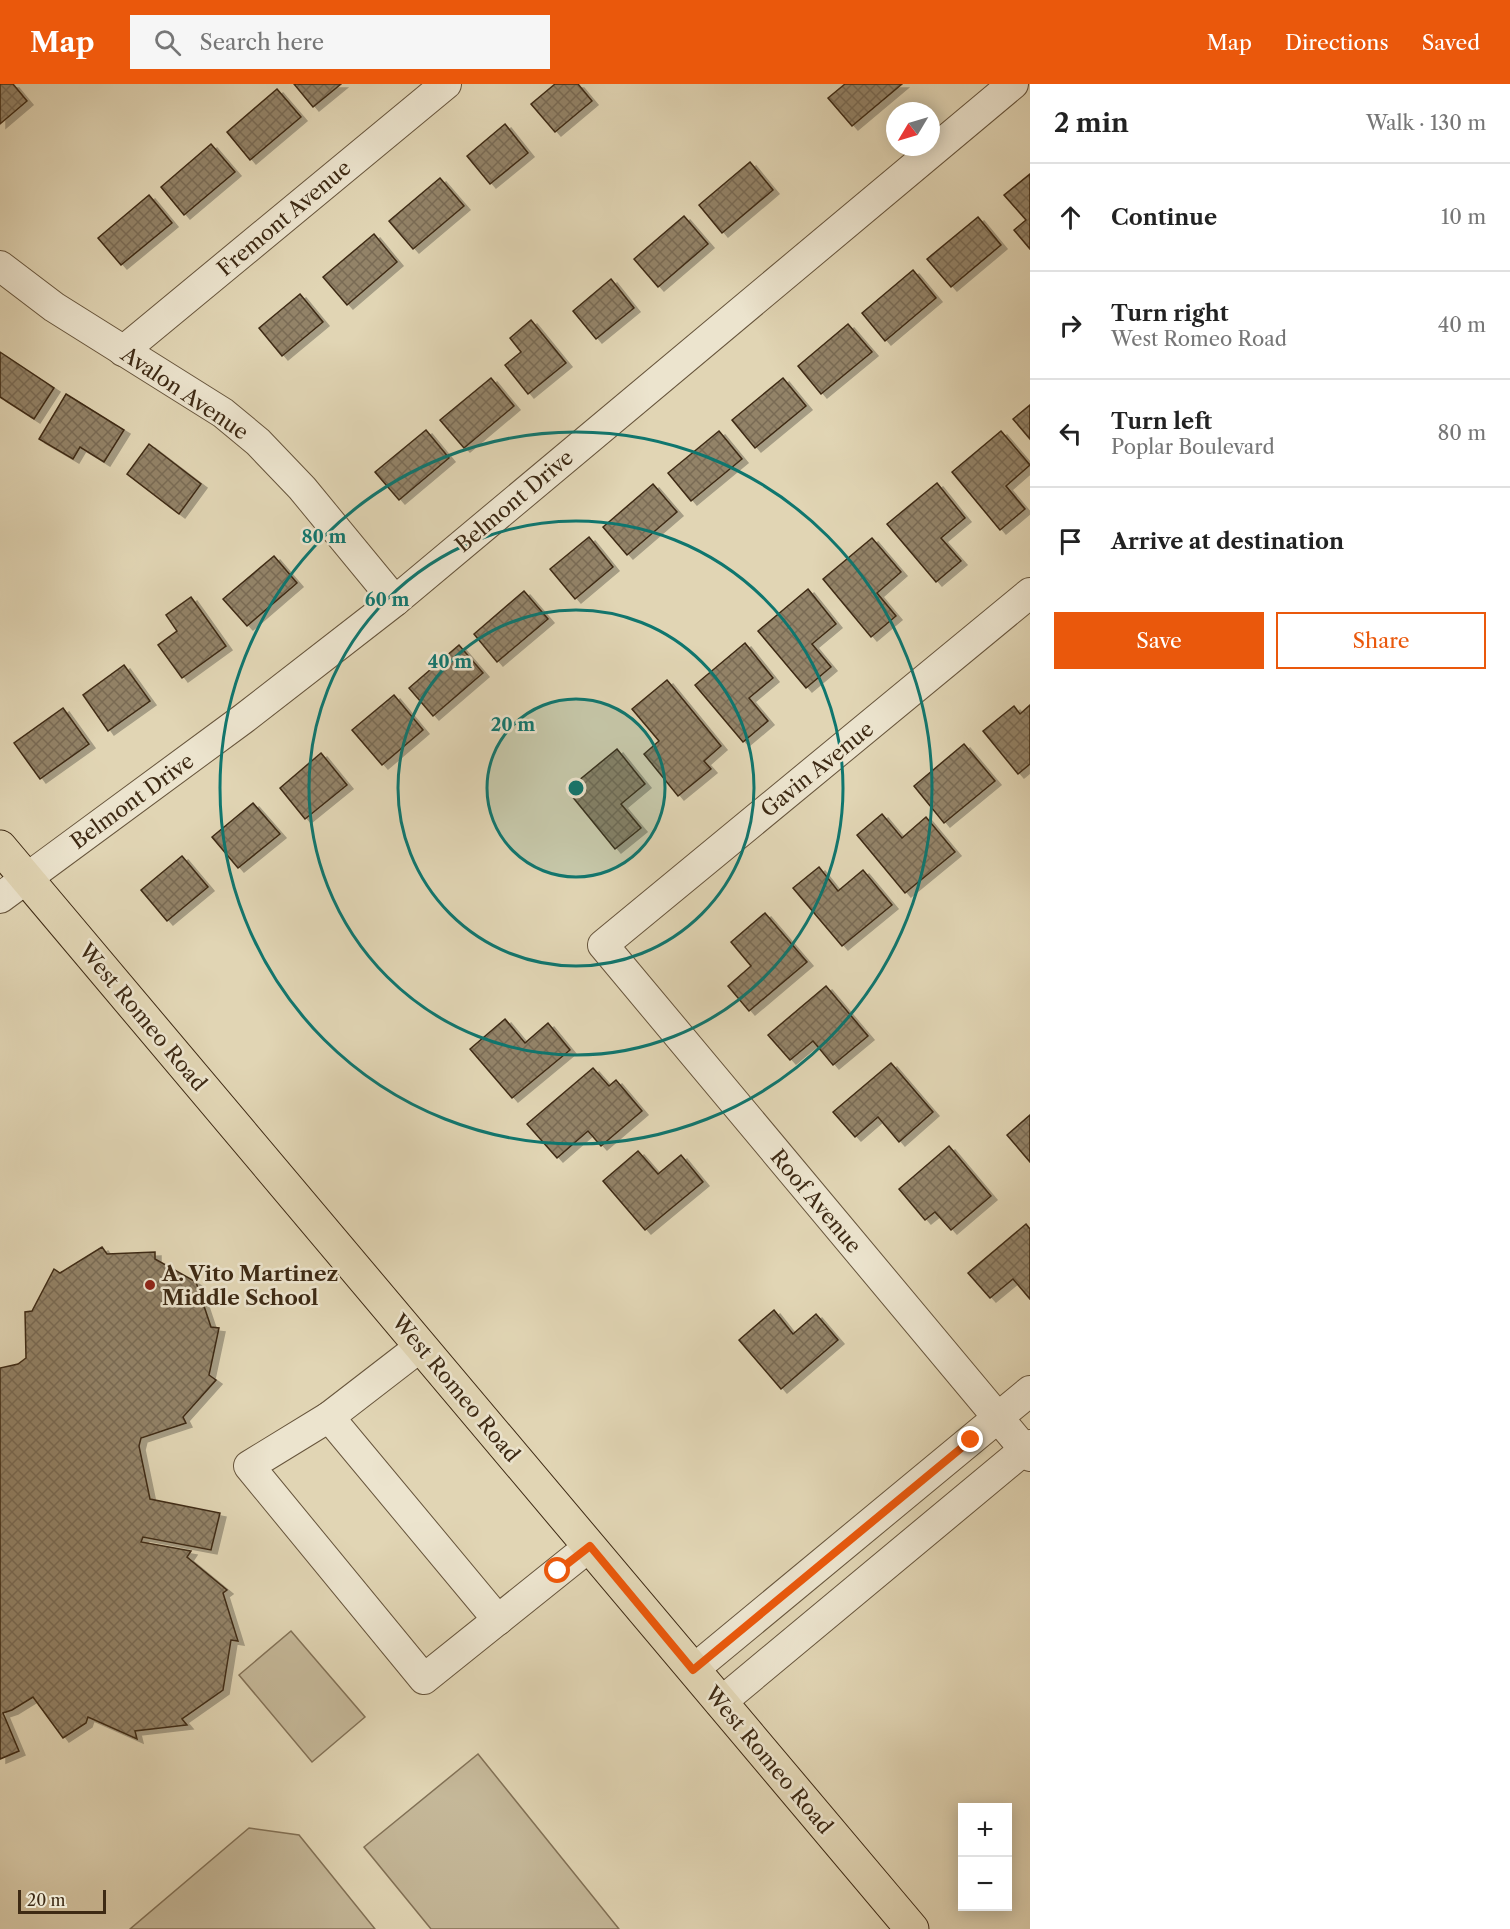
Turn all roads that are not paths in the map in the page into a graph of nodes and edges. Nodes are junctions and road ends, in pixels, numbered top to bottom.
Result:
1 (446, 84) edge
2 (1013, 84) edge
3 (0, 266) edge
4 (123, 351) junction
5 (1030, 593) edge
6 (395, 601) junction
7 (0, 847) edge
8 (26, 878) junction
9 (0, 898) edge
10 (603, 945) joint
11 (420, 1346) junction
12 (1030, 1391) edge
13 (329, 1417) junction
14 (997, 1419) junction
15 (1028, 1450) edge
16 (590, 1546) junction
17 (498, 1620) junction
18 (693, 1670) junction
19 (720, 1703) junction
20 (912, 1929) edge

1 - 4 street, Fremont Avenue
2 - 6 street, Belmont Drive
3 - 4 street, Avalon Avenue
4 - 6 street, Avalon Avenue
5 - 10 street, Gavin Avenue
6 - 8 street, Belmont Drive
7 - 8 main road, West Romeo Road
8 - 9 street, Belmont Drive
8 - 11 main road, West Romeo Road
10 - 14 street, Roof Avenue
11 - 13 street
11 - 16 main road, West Romeo Road
12 - 14 street
13 - 17 street
13 - 17 street
14 - 15 street, Roof Avenue
14 - 18 street
15 - 19 street
16 - 17 street
16 - 18 main road, West Romeo Road
18 - 19 main road, West Romeo Road
19 - 20 main road, West Romeo Road

